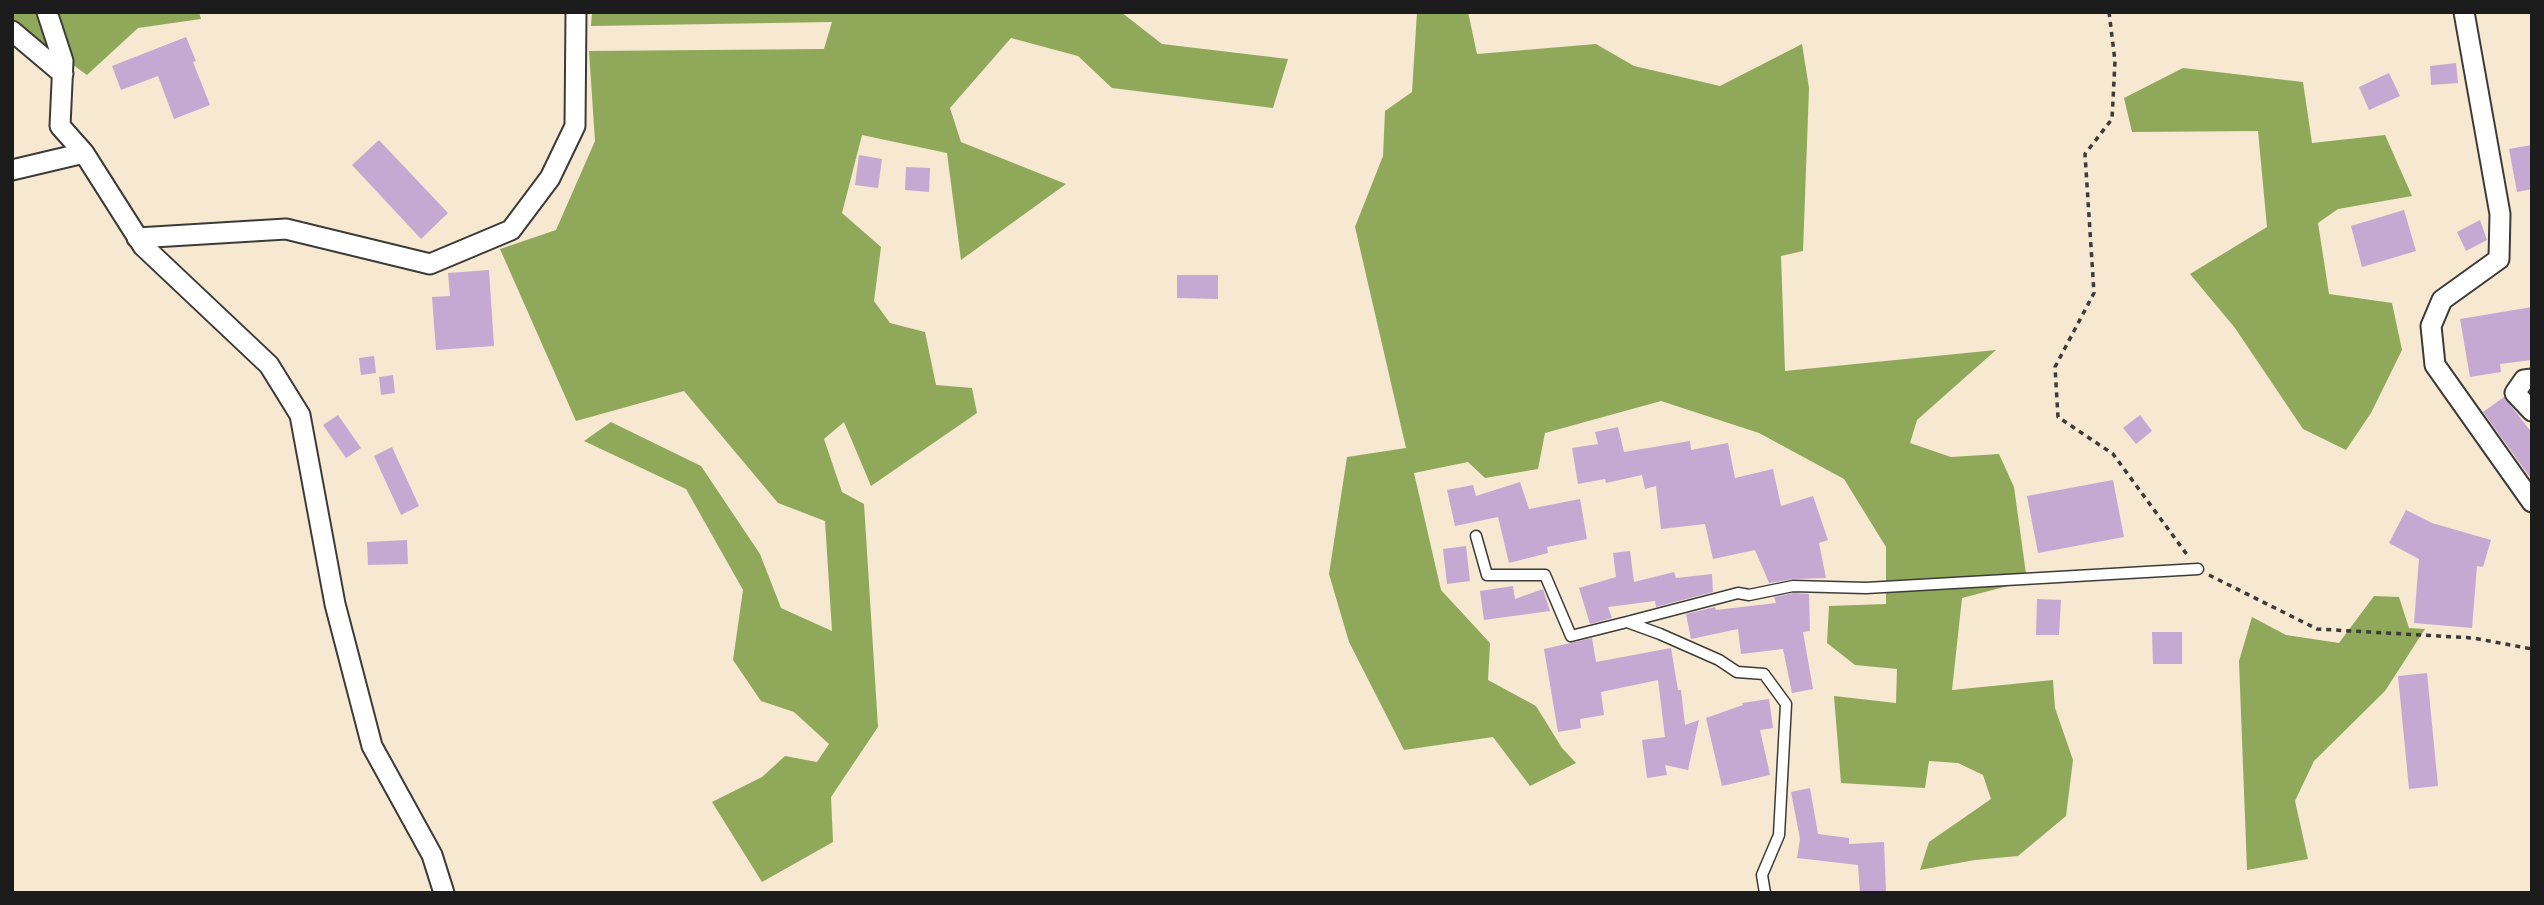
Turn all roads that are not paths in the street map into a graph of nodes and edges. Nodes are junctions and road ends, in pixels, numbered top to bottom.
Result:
1 (47, 12) edge
2 (576, 12) edge
3 (2464, 12) edge
4 (12, 31) edge
5 (63, 74) junction
6 (84, 153) junction
7 (12, 170) edge
8 (138, 238) junction
9 (2532, 379) edge
10 (2532, 411) edge
11 (2532, 502) edge
12 (1476, 536) dead end
13 (2197, 569) road end
14 (1627, 622) junction
15 (444, 893) edge
16 (1765, 893) edge

1 - 5 street
2 - 8 street
3 - 11 street
4 - 5 street
5 - 6 street
6 - 7 street
6 - 8 street
8 - 15 street
9 - 10 street
12 - 14 lane
13 - 14 lane
14 - 16 lane

